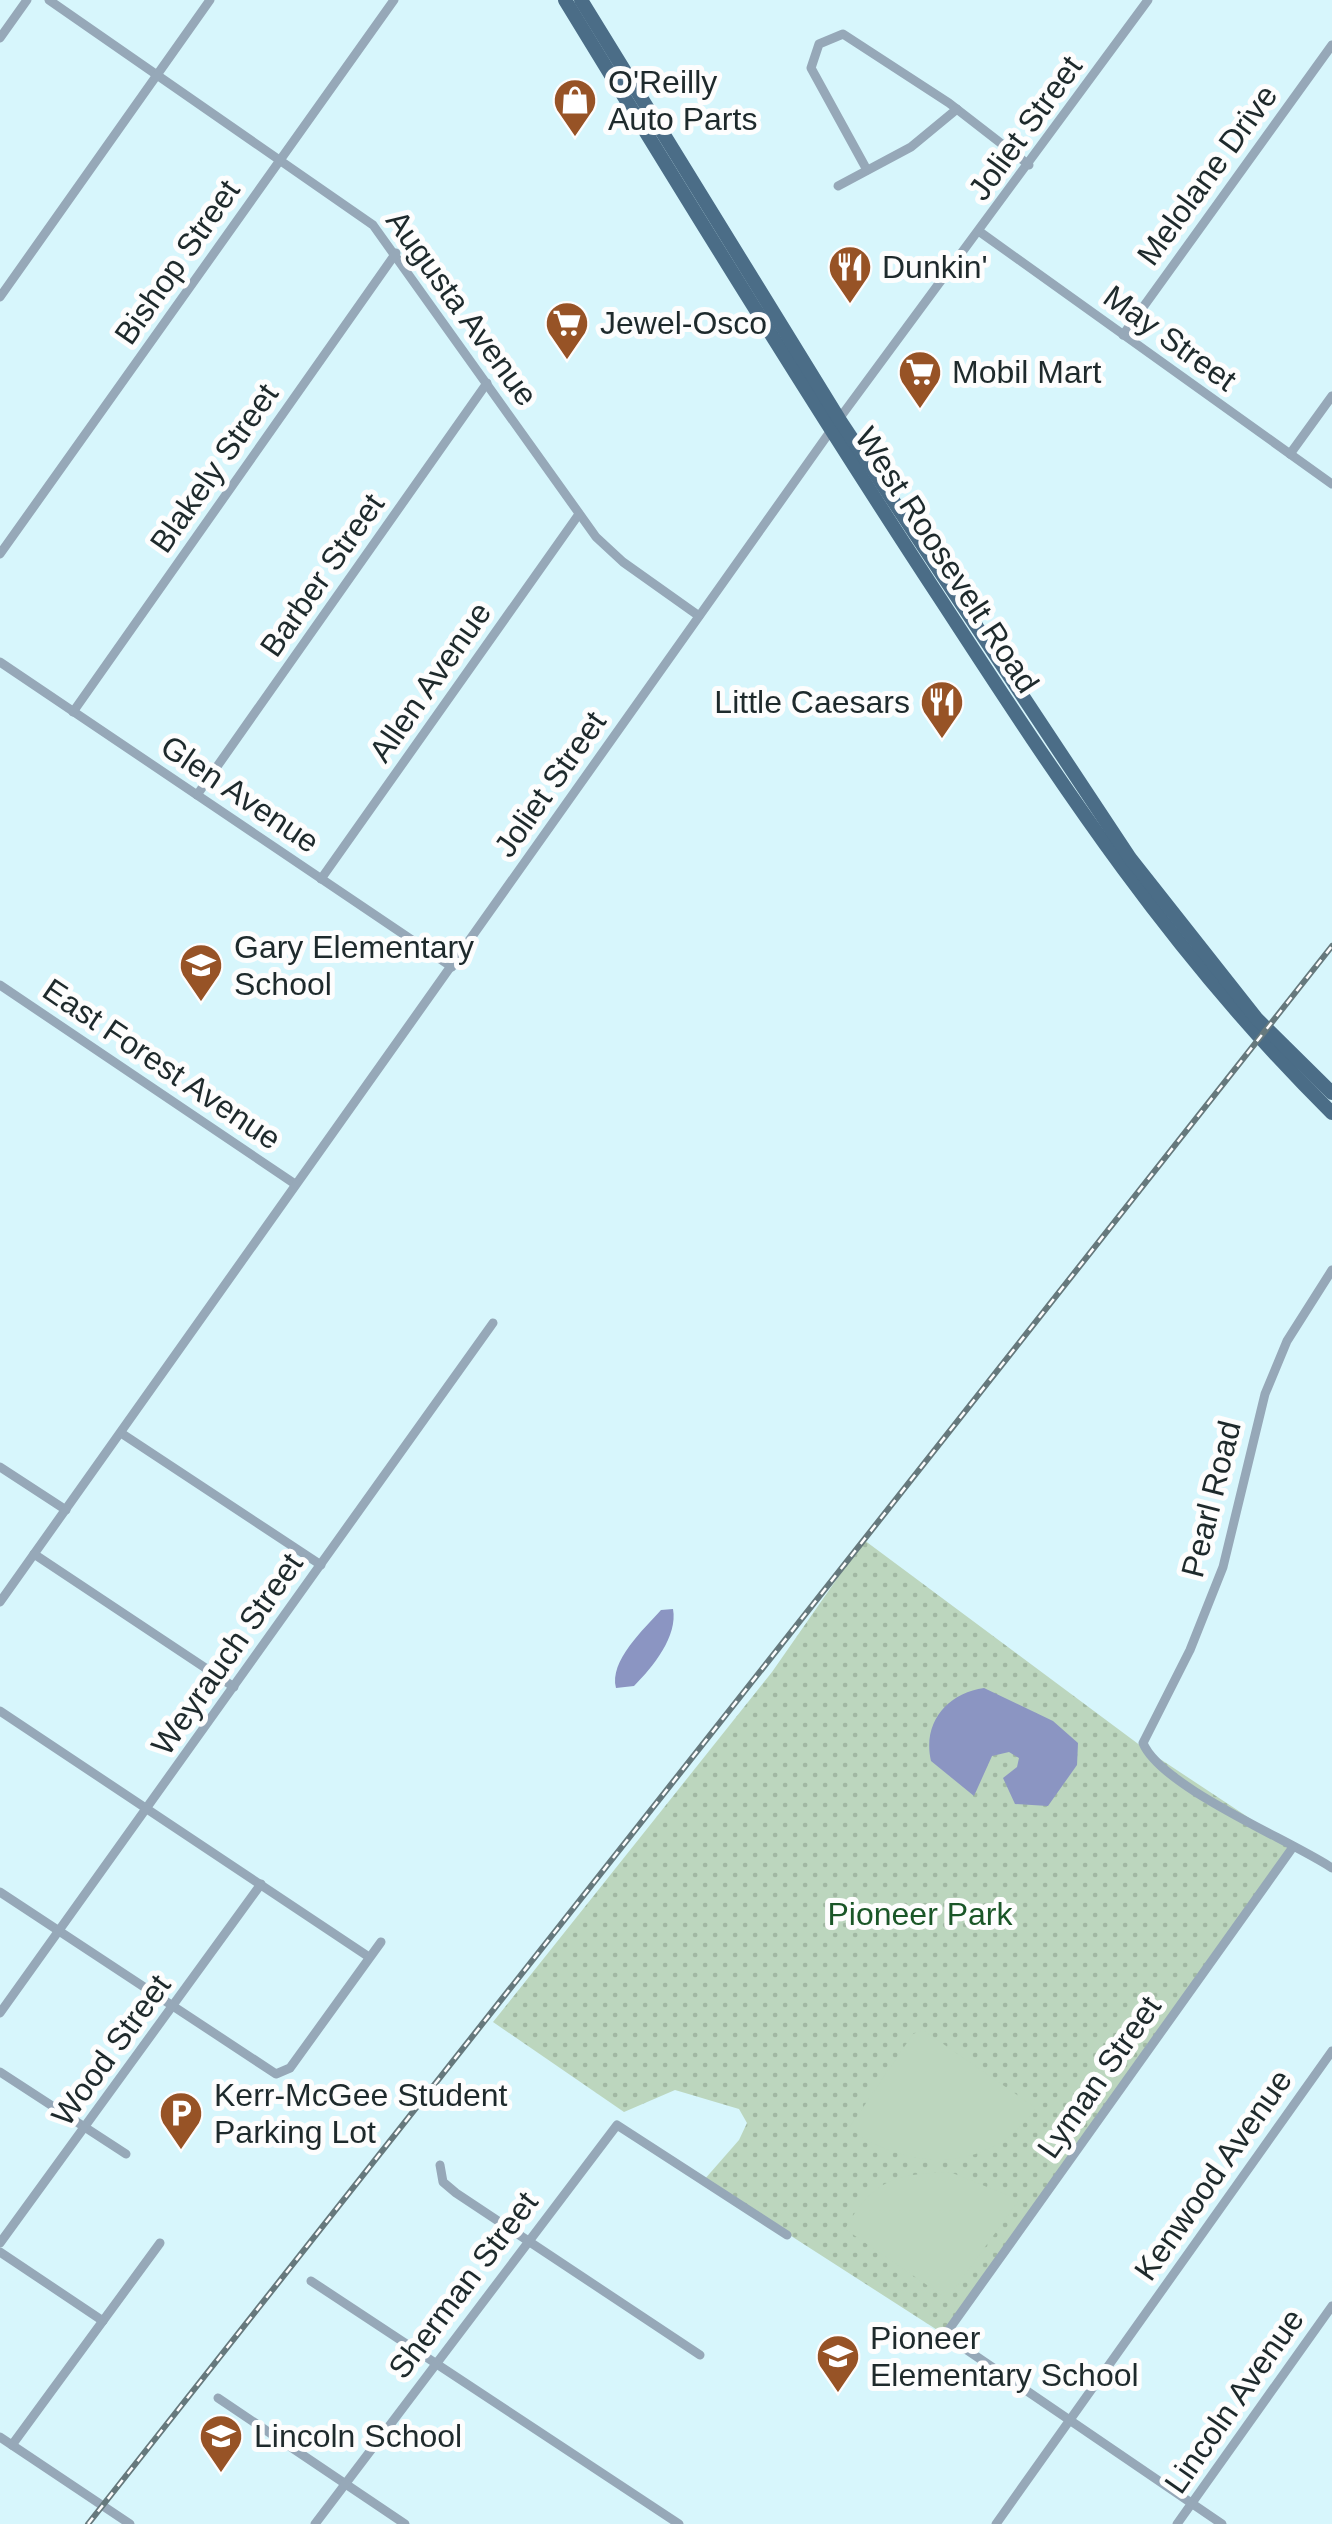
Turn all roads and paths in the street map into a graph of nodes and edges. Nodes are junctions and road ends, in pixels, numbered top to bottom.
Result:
1 (27, 0) edge
2 (49, 0) edge
3 (210, 0) edge
4 (394, 0) edge
5 (565, 0) edge
6 (582, 0) edge
7 (1148, 0) edge
8 (0, 38) edge
9 (1332, 45) edge
10 (158, 74) junction
11 (957, 109) junction
12 (282, 158) junction
13 (1029, 165) junction
14 (866, 170) junction
15 (838, 186) dead end
16 (980, 232) junction
17 (396, 253) junction
18 (0, 297) edge
19 (1124, 335) junction
20 (487, 384) junction
21 (1332, 396) edge
22 (834, 425) junction
23 (1290, 454) junction
24 (1332, 484) edge
25 (579, 514) junction
26 (0, 554) edge
27 (699, 616) junction
28 (0, 662) edge
29 (73, 712) junction
30 (197, 796) junction
31 (322, 879) junction
32 (452, 967) junction
33 (0, 985) edge
34 (1332, 1094) edge
35 (1332, 1113) edge
36 (296, 1184) junction
37 (1332, 1270) edge
38 (494, 1324) dead end
39 (121, 1432) junction
40 (0, 1466) edge
41 (66, 1510) junction
42 (34, 1554) junction
43 (321, 1565) junction
44 (0, 1602) edge
45 (234, 1687) junction
46 (0, 1711) edge
47 (148, 1809) junction
48 (1293, 1847) junction
49 (1332, 1868) edge
50 (262, 1884) junction
51 (0, 1892) edge
52 (59, 1931) junction
53 (381, 1942) dead end
54 (369, 1957) junction
55 (171, 2006) junction
56 (0, 2013) edge
57 (1332, 2051) edge
58 (0, 2072) edge
59 (84, 2130) junction
60 (126, 2154) dead end
61 (440, 2165) dead end
62 (787, 2235) dead end
63 (528, 2242) junction
64 (160, 2243) dead end
65 (0, 2244) edge
66 (0, 2252) edge
67 (311, 2281) dead end
68 (1332, 2306) edge
69 (103, 2321) junction
70 (700, 2354) dead end
71 (436, 2364) junction
72 (218, 2398) dead end
73 (1069, 2421) junction
74 (0, 2437) edge
75 (12, 2445) junction
76 (346, 2483) junction
77 (1192, 2504) junction
78 (130, 2524) edge
79 (315, 2524) edge
80 (405, 2524) edge
81 (679, 2524) edge
82 (996, 2524) edge
83 (1177, 2524) edge
84 (1222, 2524) edge

1 - 8 street
2 - 10 street, Augusta Avenue
3 - 10 street
4 - 12 street, Bishop Street
5 - 22 main road, West Roosevelt Road
6 - 22 main road, West Roosevelt Road
7 - 13 street, Joliet Street
9 - 19 street, Melolane Drive
10 - 12 street, Augusta Avenue
10 - 18 street
11 - 13 street
11 - 14 street
11 - 14 street
12 - 17 street, Augusta Avenue
12 - 26 street, Bishop Street
13 - 16 street, Joliet Street
14 - 15 street
16 - 19 street, May Street
16 - 22 street, Joliet Street
17 - 20 street, Augusta Avenue
17 - 29 street, Blakely Street
19 - 23 street, May Street
20 - 25 street, Augusta Avenue
20 - 30 street, Barber Street
21 - 23 street
22 - 27 street, Joliet Street
22 - 34 main road, West Roosevelt Road
22 - 35 main road, West Roosevelt Road
23 - 24 street, May Street
25 - 27 street, Augusta Avenue
25 - 31 street, Allen Avenue
27 - 32 street, Joliet Street
28 - 29 street, Glen Avenue
29 - 30 street, Glen Avenue
30 - 31 street, Glen Avenue
31 - 32 street, Glen Avenue
32 - 36 street, Joliet Street
33 - 36 street, East Forest Avenue
36 - 39 street, Joliet Street
37 - 48 street, Pearl Road
38 - 43 street, Weyrauch Street
39 - 41 street, Joliet Street
39 - 43 street
40 - 41 street
41 - 42 street, Joliet Street
42 - 44 street, Joliet Street
42 - 45 street
43 - 45 street, Weyrauch Street
45 - 47 street, Weyrauch Street
46 - 47 street
47 - 50 street
47 - 52 street, Weyrauch Street
48 - 49 street
48 - 73 street, Lyman Street
50 - 54 street
50 - 55 street, Wood Street
51 - 52 street
52 - 55 street
52 - 56 street, Weyrauch Street
53 - 54 street
54 - 55 street
55 - 59 street, Wood Street
57 - 73 street, Kenwood Avenue
58 - 59 street
59 - 60 street
59 - 65 street, Wood Street
61 - 63 street
62 - 63 street, Sherman Street
63 - 70 street
63 - 71 street, Sherman Street
64 - 69 street
66 - 69 street
67 - 71 street
68 - 77 street, Lincoln Avenue
69 - 75 street
71 - 76 street, Sherman Street
71 - 81 street
72 - 76 street
73 - 77 street
73 - 82 street, Kenwood Avenue
74 - 75 street
75 - 78 street
76 - 79 street, Sherman Street
76 - 80 street
77 - 83 street, Lincoln Avenue
77 - 84 street

